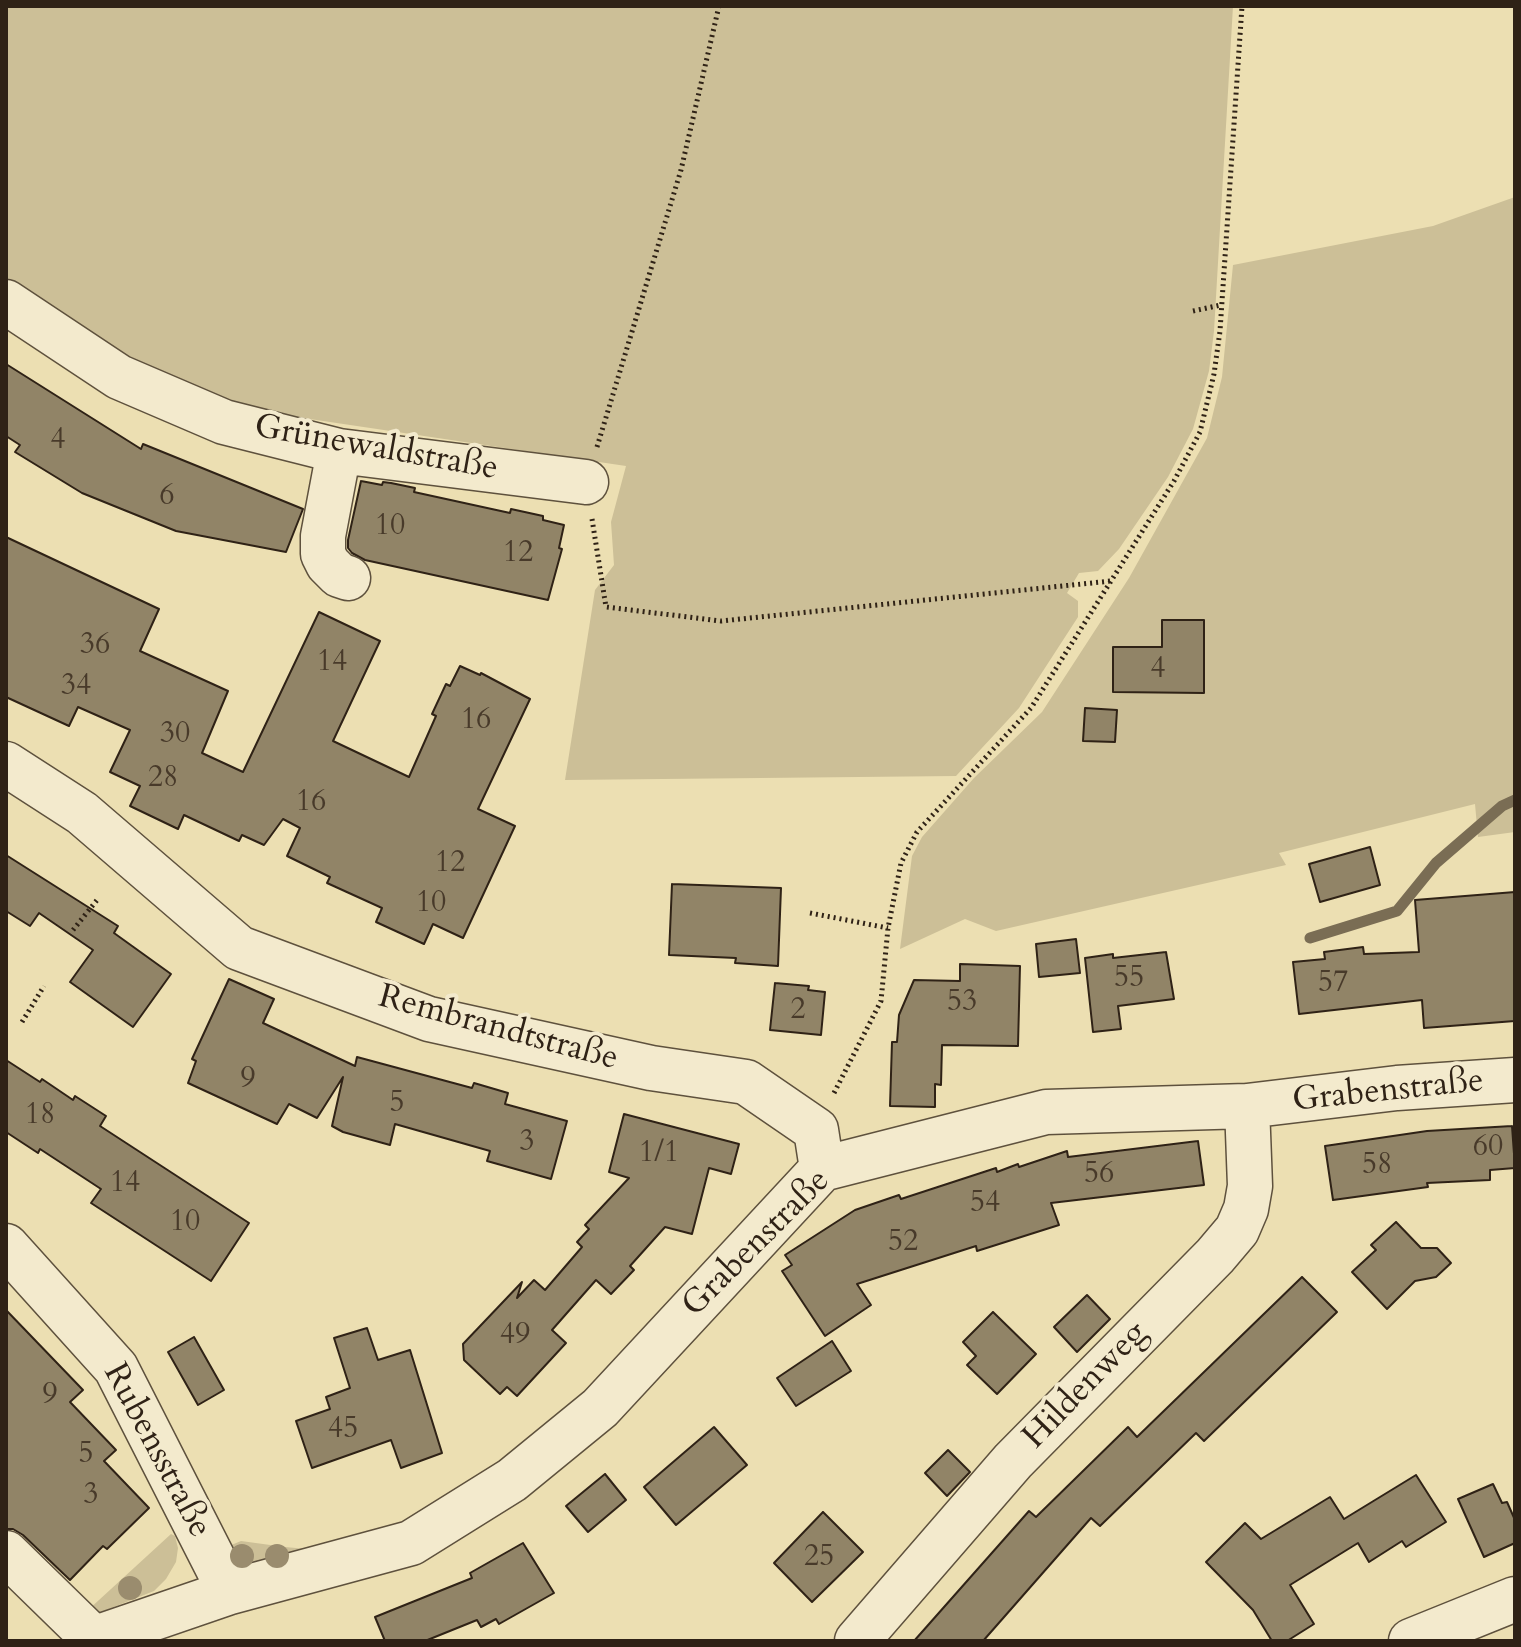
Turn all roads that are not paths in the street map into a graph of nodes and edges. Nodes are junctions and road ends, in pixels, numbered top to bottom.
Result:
1 (6, 302) edge
2 (339, 451) junction
3 (586, 482) road end
4 (348, 578) dead end
5 (6, 764) edge
6 (1515, 1080) edge
7 (1247, 1106) junction
8 (819, 1150) junction
9 (6, 1246) edge
10 (6, 1553) edge
11 (230, 1592) junction
12 (1515, 1599) edge
13 (90, 1639) edge
14 (857, 1641) edge
15 (1411, 1641) edge

1 - 2 street, Grünewaldstraße
2 - 3 street, Grünewaldstraße
2 - 4 street
5 - 8 street, Rembrandtstraße
6 - 7 street, Grabenstraße
7 - 8 street, Grabenstraße
7 - 14 street, Hildenweg
8 - 11 street, Grabenstraße
9 - 11 street, Rubensstraße
10 - 13 street
11 - 13 street, Grabenstraße
12 - 15 street

